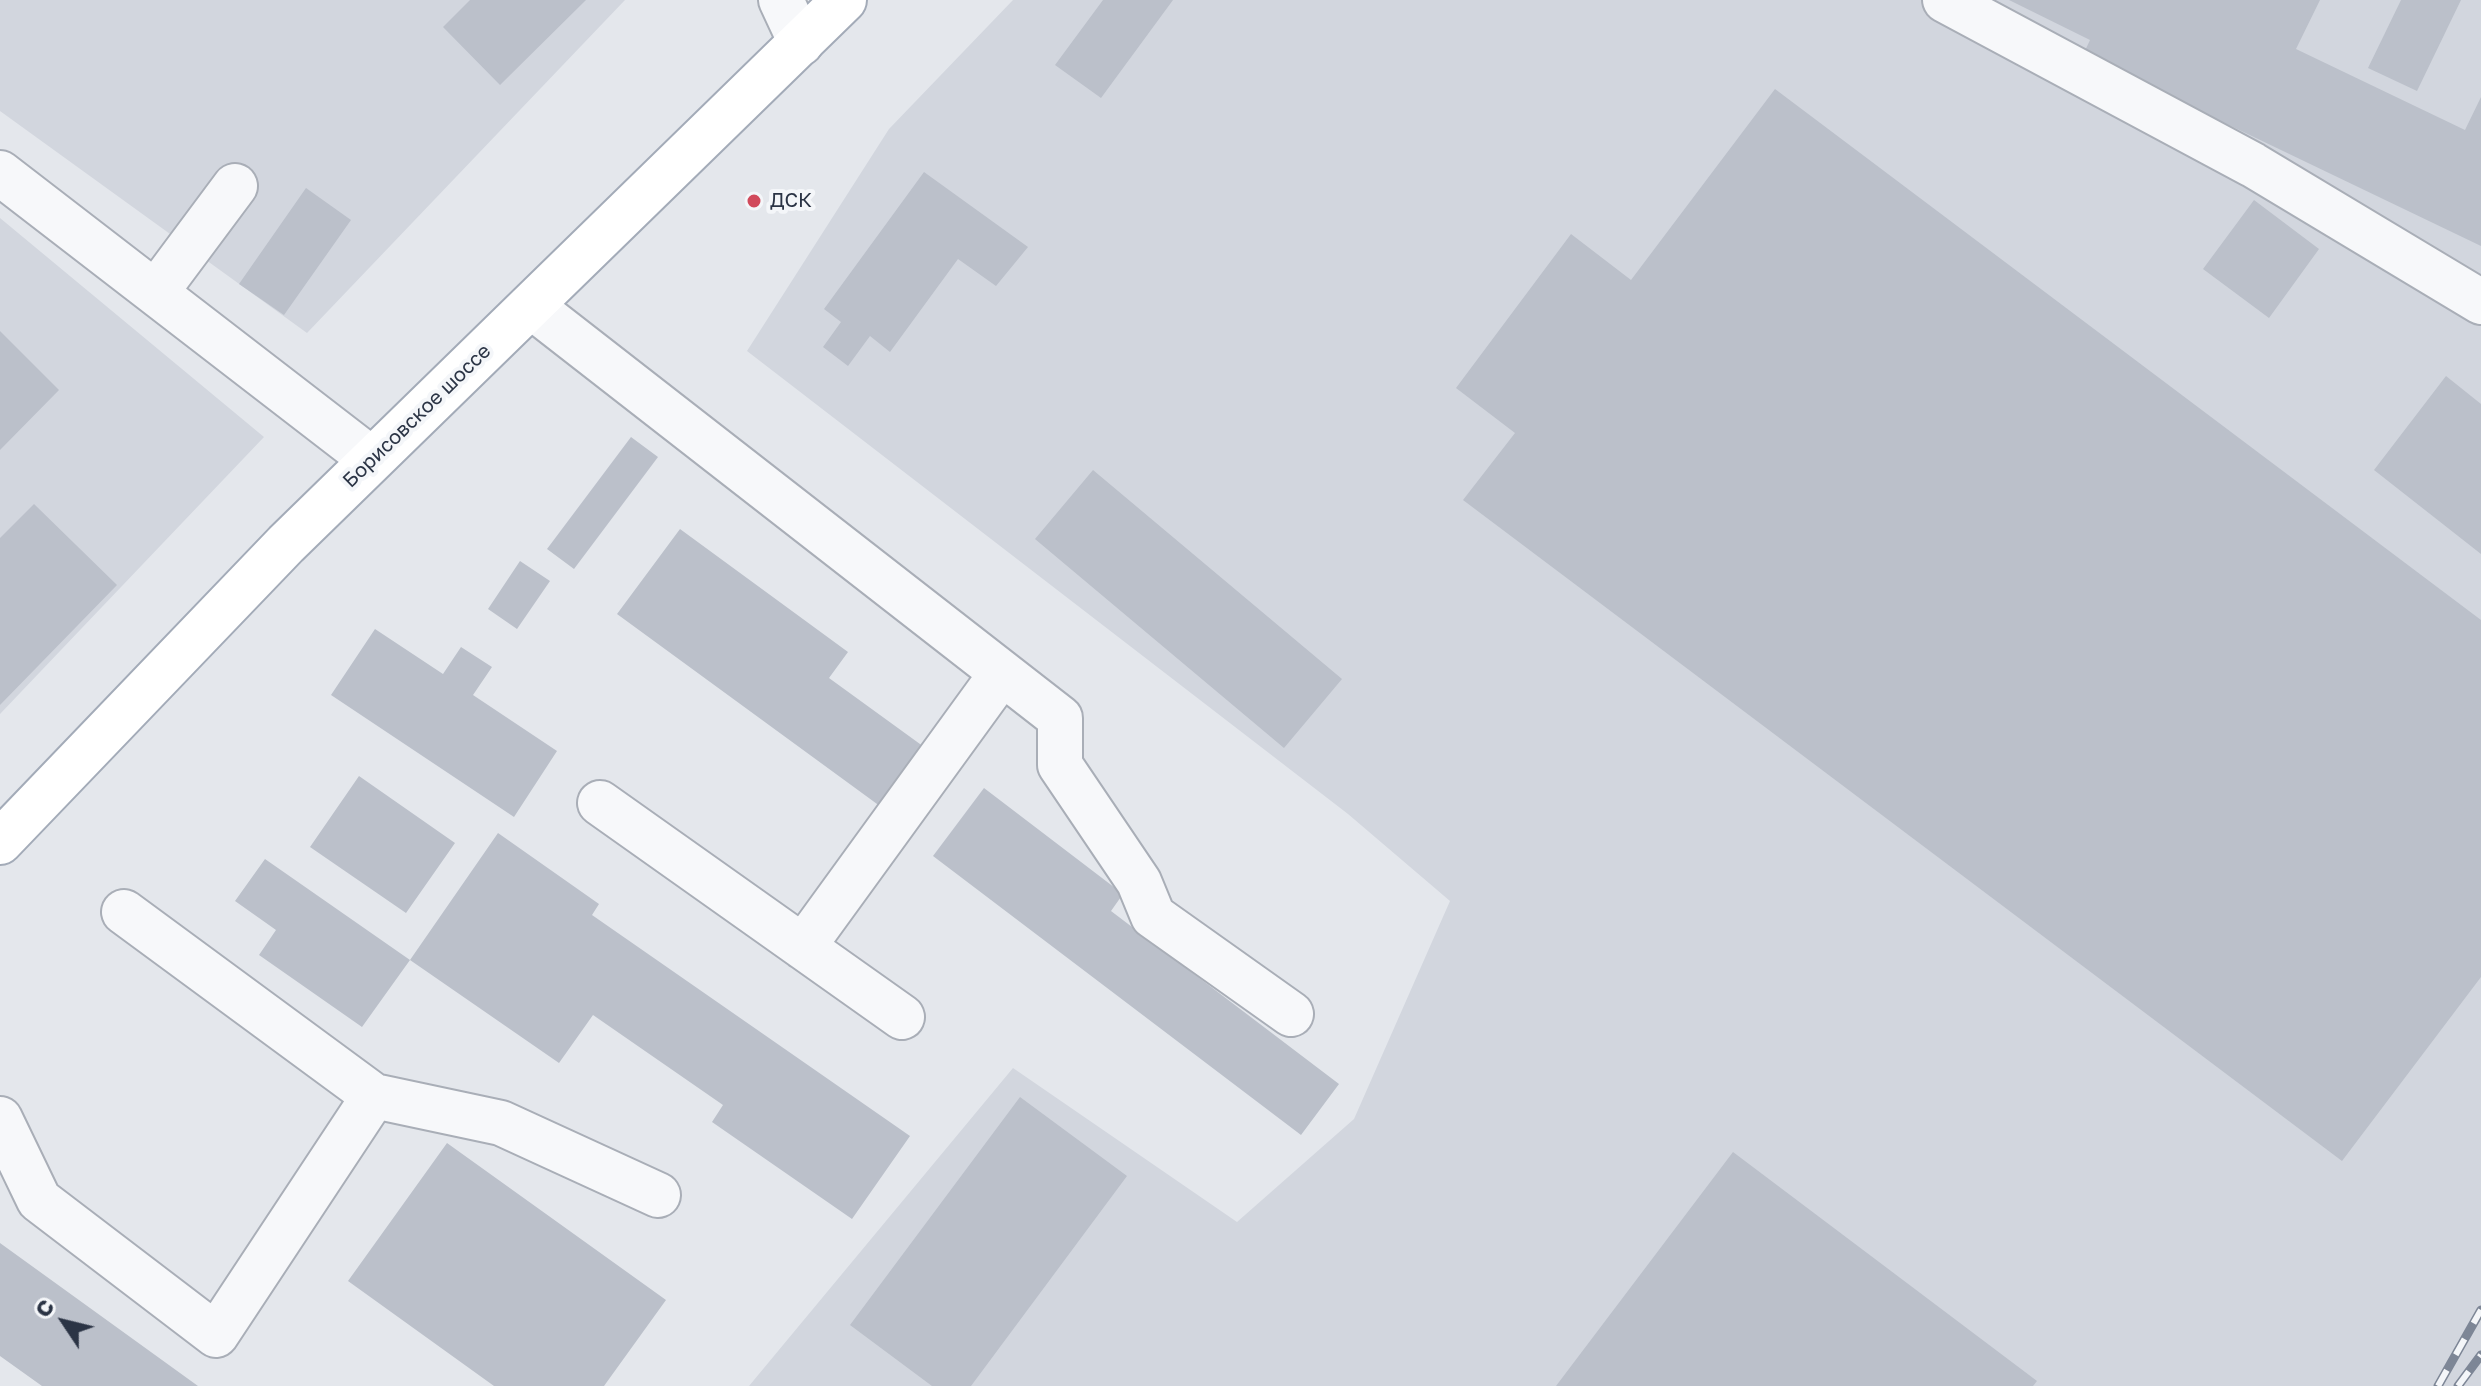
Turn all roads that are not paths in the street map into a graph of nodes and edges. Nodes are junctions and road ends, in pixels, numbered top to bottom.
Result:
1 (781, 0) edge
2 (844, 0) edge
3 (1945, 0) edge
4 (801, 43) junction
5 (0, 173) edge
6 (235, 186) dead end
7 (156, 292) junction
8 (2481, 302) edge
9 (531, 306) junction
10 (371, 459) junction
11 (1002, 673) junction
12 (600, 803) dead end
13 (0, 842) edge
14 (124, 912) dead end
15 (803, 947) junction
16 (1291, 1014) dead end
17 (902, 1017) dead end
18 (374, 1096) junction
19 (0, 1119) edge
20 (658, 1195) dead end

1 - 4 street
2 - 4 main road, Борисовское шоссе
3 - 8 street
4 - 9 main road, Борисовское шоссе
5 - 7 street
6 - 7 street
7 - 10 street
9 - 10 main road, Борисовское шоссе
9 - 11 street
10 - 13 main road, Борисовское шоссе
11 - 15 street
11 - 16 street
12 - 15 street
14 - 18 street
15 - 17 street
18 - 19 street
18 - 20 street

